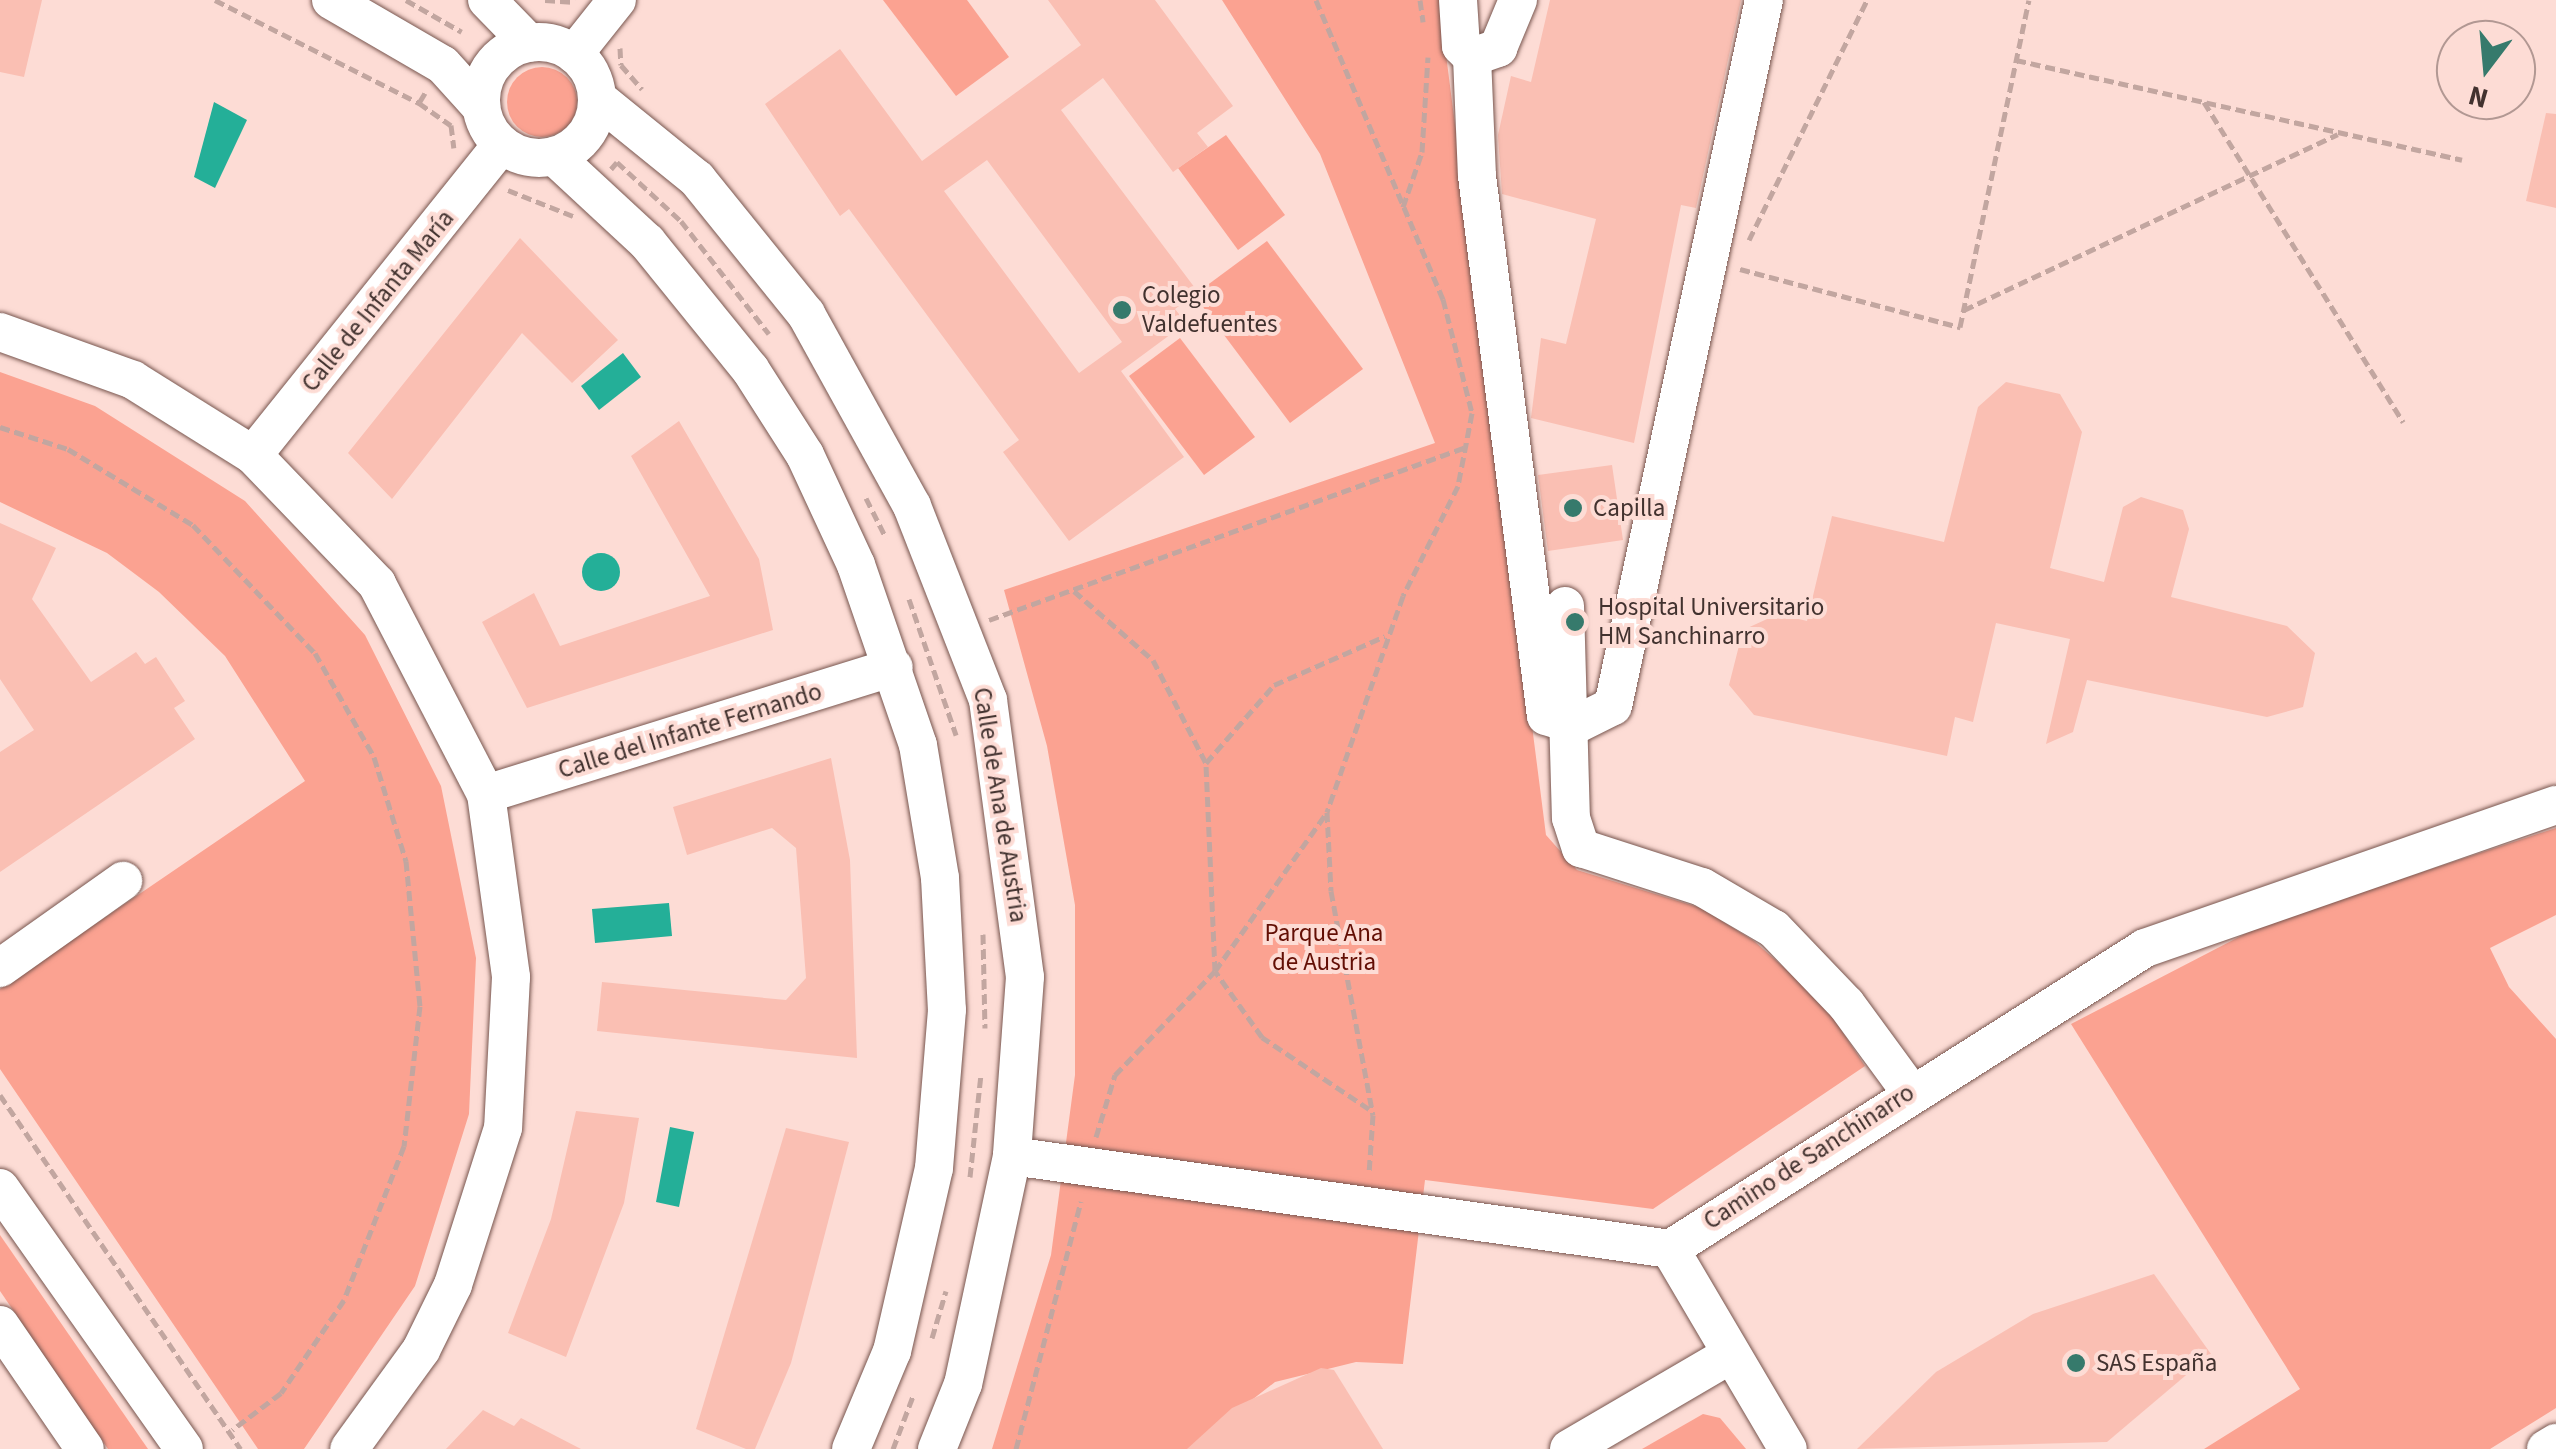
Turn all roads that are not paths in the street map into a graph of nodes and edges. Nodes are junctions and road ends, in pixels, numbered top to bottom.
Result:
1 (331, 0) edge
2 (1458, 0) edge
3 (1518, 0) edge
4 (1764, 0) edge
5 (603, 2) edge
6 (479, 8) edge
7 (529, 43) junction
8 (574, 54) junction
9 (1472, 57) junction
10 (597, 98) junction
11 (481, 107) junction
12 (501, 145) junction
13 (554, 156) junction
14 (0, 332) edge
15 (253, 455) junction
16 (1565, 606) dead end
17 (894, 667) junction
18 (1575, 725) junction
19 (486, 794) junction
20 (2556, 805) edge
21 (123, 881) dead end
22 (0, 968) edge
23 (1910, 1090) junction
24 (1012, 1156) junction
25 (0, 1188) edge
26 (1670, 1249) junction
27 (0, 1325) edge
28 (1728, 1356) junction
29 (2556, 1442) edge
30 (84, 1449) edge
31 (184, 1449) edge
32 (350, 1449) edge
33 (851, 1449) edge
34 (937, 1449) edge
35 (1569, 1449) edge
36 (1788, 1449) edge
37 (2546, 1449) edge

1 - 11 street
2 - 9 street
3 - 9 street
4 - 18 street
5 - 8 street
6 - 7 street
7 - 8 street
7 - 11 street
8 - 10 street
9 - 18 street
10 - 13 street
10 - 24 street, Calle de Ana de Austria
11 - 12 street
12 - 13 street
12 - 15 street, Calle de Infanta María
13 - 17 street
14 - 15 street
15 - 19 street
16 - 18 street
17 - 19 street, Calle del Infante Fernando
17 - 33 street
18 - 23 street
19 - 32 street
20 - 23 street, Camino de Sanchinarro
21 - 22 street
23 - 26 street, Camino de Sanchinarro
24 - 26 street
24 - 34 street, Calle de Ana de Austria
25 - 31 street
26 - 28 street
27 - 30 street
28 - 35 street
28 - 36 street
29 - 37 street

